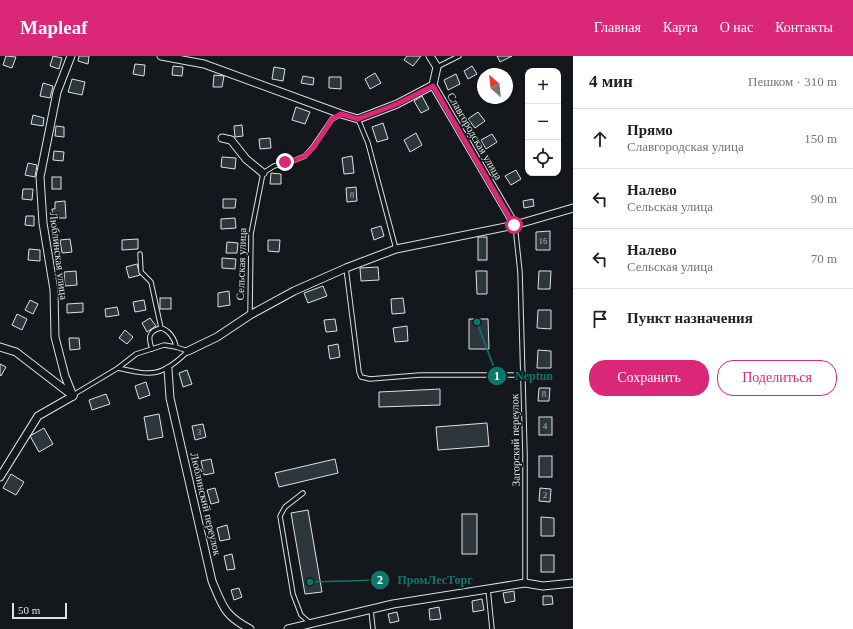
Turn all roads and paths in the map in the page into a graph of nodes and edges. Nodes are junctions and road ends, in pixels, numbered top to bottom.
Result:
1 (71, 56) edge
2 (161, 56) edge
3 (430, 56) edge
4 (459, 56) edge
5 (436, 67) junction
6 (433, 86) junction
7 (341, 114) junction
8 (358, 119) junction
9 (222, 138) dead end
10 (263, 173) junction
11 (573, 208) edge
12 (514, 225) junction
13 (396, 249) junction
14 (140, 254) dead end
15 (346, 268) junction
16 (250, 315) junction
17 (161, 328) junction
18 (0, 347) edge
19 (176, 347) junction
20 (152, 349) junction
21 (188, 351) junction
22 (118, 368) junction
23 (168, 369) junction
24 (523, 375) junction
25 (73, 396) junction
26 (0, 477) edge
27 (302, 493) dead end
28 (525, 583) junction
29 (573, 583) edge
30 (488, 589) junction
31 (371, 610) junction
32 (311, 624) junction
33 (250, 629) edge
34 (288, 629) edge
35 (373, 629) edge
36 (492, 629) edge

1 - 25 street, Люблинская улица
2 - 7 street
3 - 5 street
4 - 5 lane
5 - 6 street, Славгородская улица
6 - 8 street
6 - 12 street, Славгородская улица
7 - 8 street
7 - 10 lane
8 - 13 lane
9 - 10 street
10 - 16 lane, Сельская улица
11 - 12 street
12 - 13 street
12 - 24 lane, Загорский переулок
13 - 15 street
14 - 17 lane
15 - 16 street
15 - 24 lane
16 - 21 street
17 - 19 lane
17 - 20 lane
18 - 25 street
19 - 20 lane
19 - 21 lane
20 - 22 lane
21 - 23 lane
22 - 23 lane
22 - 25 lane
23 - 33 street, Люблинский переулок
24 - 28 lane, Загорский переулок
25 - 26 street
27 - 32 lane
28 - 29 street
28 - 30 street
30 - 31 street
30 - 36 lane
31 - 32 street
31 - 35 lane
32 - 34 street

